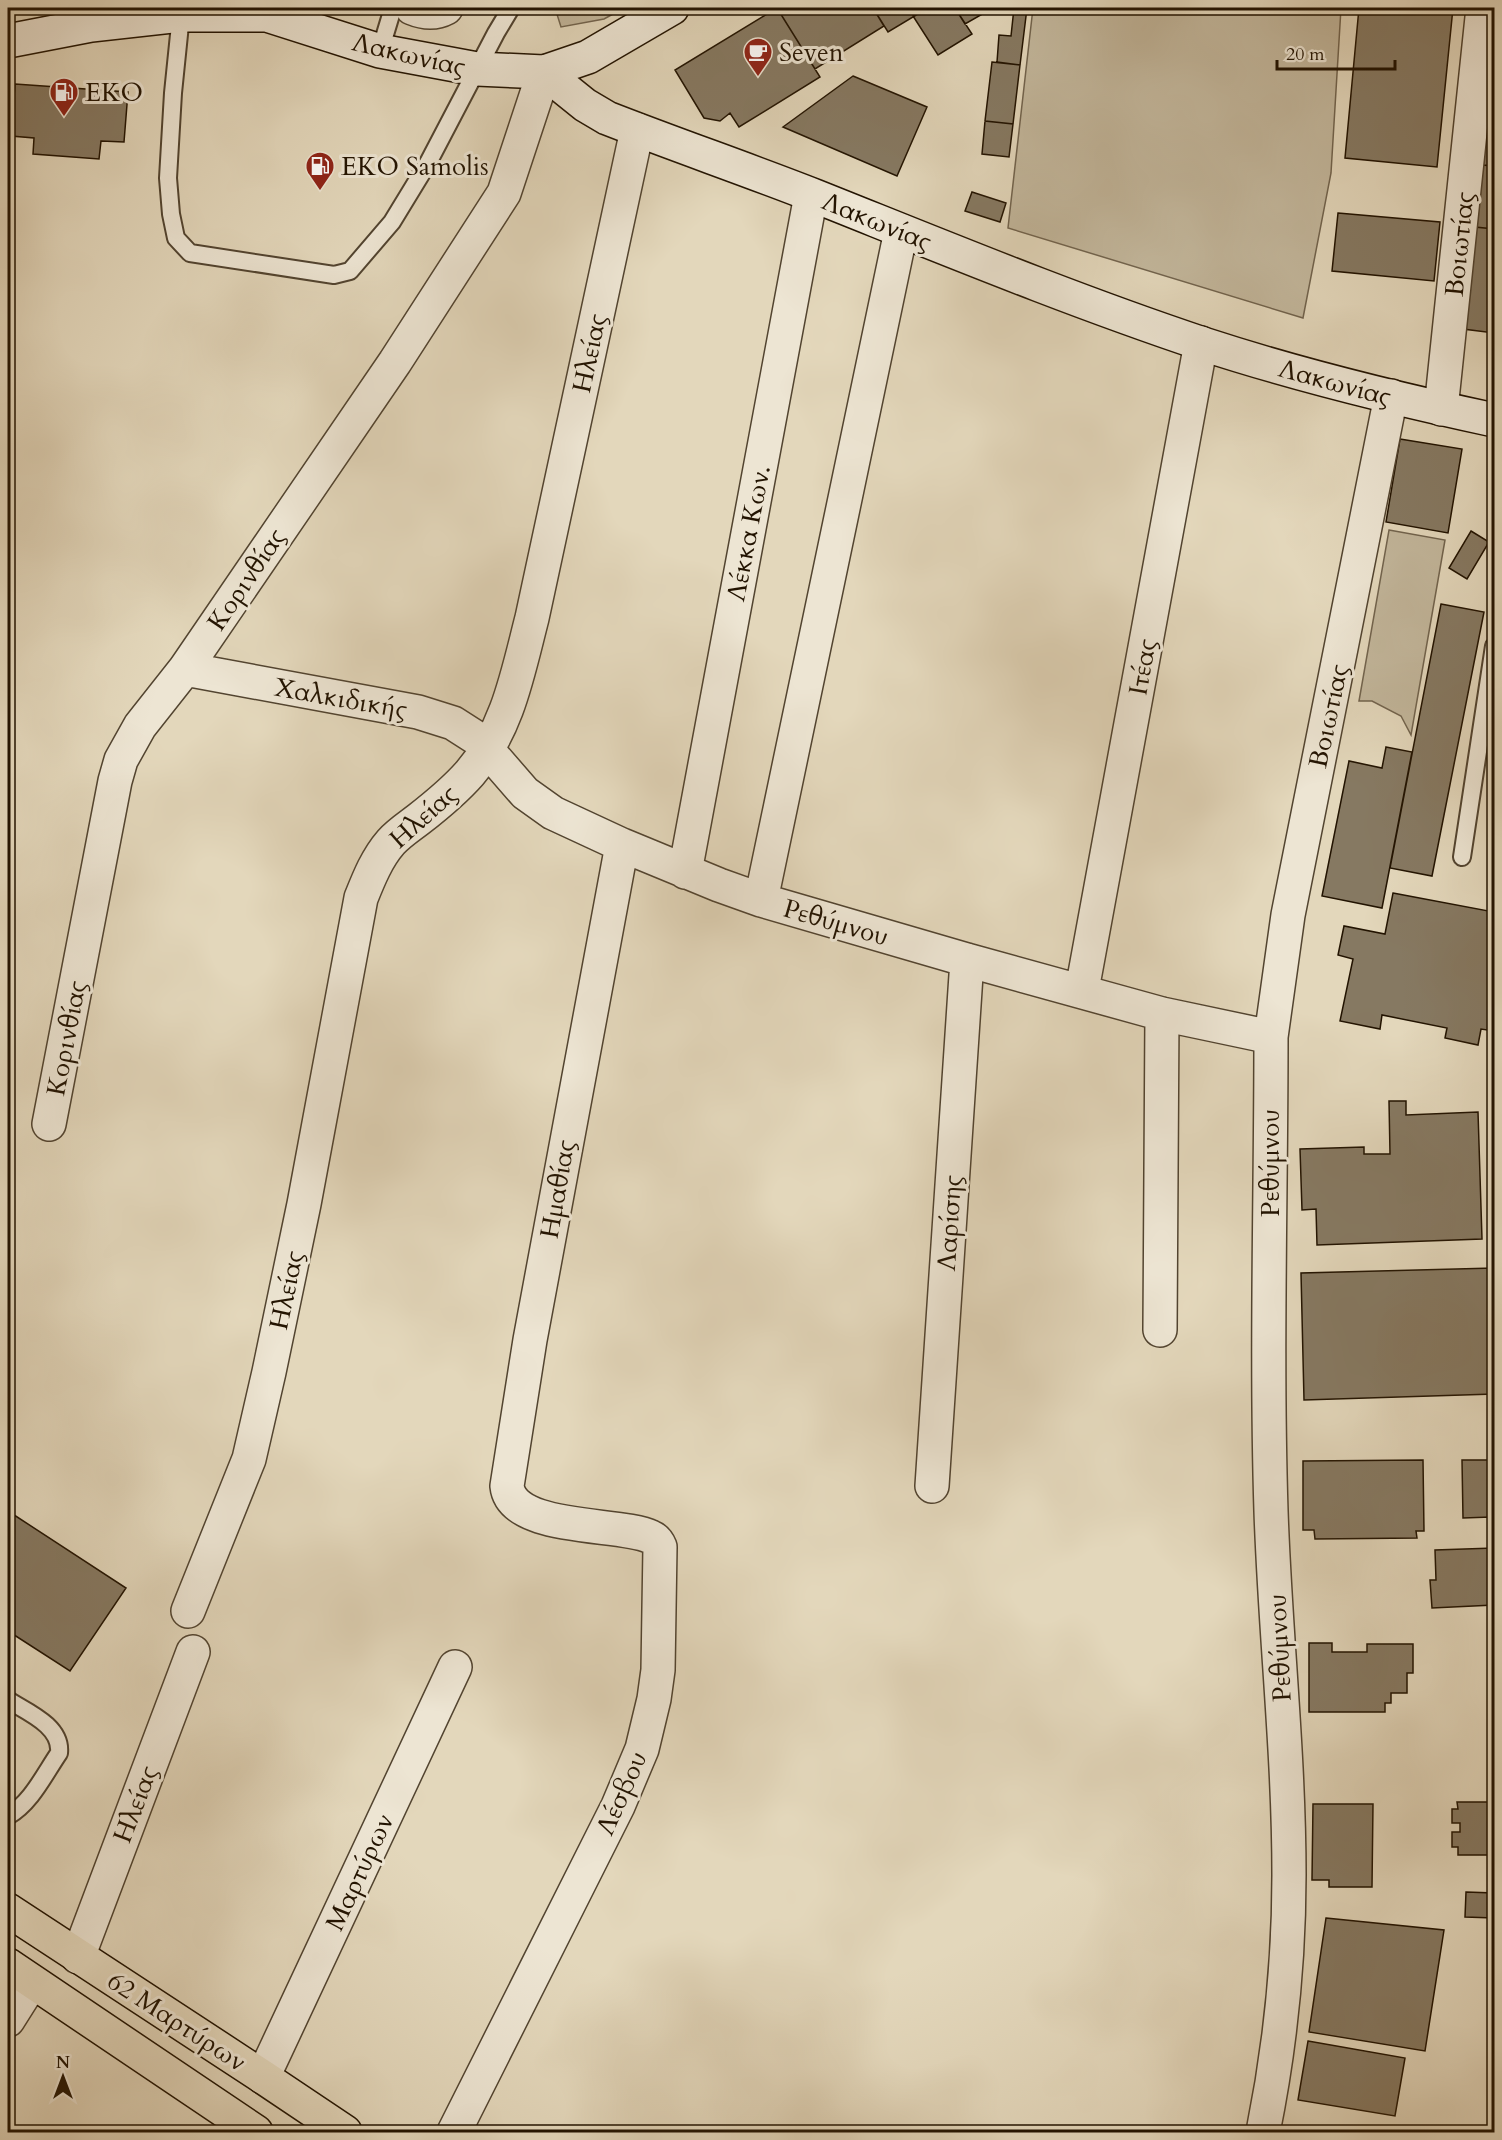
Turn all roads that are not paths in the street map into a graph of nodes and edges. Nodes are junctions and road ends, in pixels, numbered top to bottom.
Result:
1 (393, 8) edge
2 (412, 8) edge
3 (446, 8) edge
4 (511, 8) edge
5 (672, 8) edge
6 (1483, 8) edge
7 (257, 11) edge
8 (181, 15) junction
9 (8, 41) edge
10 (380, 51) junction
11 (477, 69) junction
12 (544, 72) junction
13 (637, 130) junction
14 (811, 195) junction
15 (901, 231) junction
16 (1202, 343) junction
17 (1391, 396) junction
18 (1441, 409) junction
19 (1494, 420) edge
20 (1494, 646) edge
21 (184, 669) junction
22 (488, 748) junction
23 (622, 845) junction
24 (1462, 856) dead end
25 (685, 872) junction
26 (761, 900) junction
27 (967, 960) junction
28 (1082, 990) junction
29 (1162, 1014) junction
30 (1271, 1036) junction
31 (49, 1124) dead end
32 (1160, 1330) dead end
33 (932, 1486) dead end
34 (541, 1516) joint
35 (188, 1611) dead end
36 (193, 1652) dead end
37 (455, 1667) dead end
38 (8, 1700) edge
39 (8, 1816) edge
40 (8, 1910) edge
41 (78, 1957) junction
42 (20, 1973) edge
43 (8, 2020) edge
44 (263, 2076) junction
45 (256, 2133) edge
46 (345, 2133) edge
47 (454, 2133) edge
48 (1263, 2133) edge

1 - 10 lane
2 - 3 street
4 - 11 lane
5 - 12 street
6 - 18 street, Βοιωτίας
7 - 8 street, Λακωνίας
7 - 10 street, Λακωνίας
8 - 9 street, Λακωνίας
8 - 11 lane
10 - 11 street, Λακωνίας
11 - 12 street, Λακωνίας
12 - 13 street, Λακωνίας
12 - 21 street, Κορινθίας
13 - 14 street, Λακωνίας
13 - 22 street, Ηλείας
14 - 15 street, Λακωνίας
14 - 25 street, Λέκκα Κων.
15 - 16 street, Λακωνίας
15 - 26 street
16 - 17 street, Λακωνίας
16 - 28 street, Ιτέας
17 - 18 street, Λακωνίας
17 - 30 street, Βοιωτίας
18 - 19 street, Λακωνίας
20 - 24 lane
21 - 22 street, Χαλκιδικής
21 - 31 street, Κορινθίας
22 - 23 street, Ρεθύμνου
22 - 35 street, Ηλείας
23 - 25 street, Ρεθύμνου
23 - 34 street, Ημαθίας
25 - 26 street, Ρεθύμνου
26 - 27 street, Ρεθύμνου
27 - 28 street, Ρεθύμνου
27 - 33 street, Λαρίσης
28 - 29 street, Ρεθύμνου
29 - 30 street, Ρεθύμνου
29 - 32 street
30 - 48 street, Ρεθύμνου
34 - 47 street, Λέσβου
36 - 41 street, Ηλείας
37 - 44 street, Μαρτύρων
38 - 39 lane
40 - 41 main road, 62 Μαρτύρων
41 - 44 main road, 62 Μαρτύρων
42 - 43 street
42 - 45 main road, 62 Μαρτύρων
44 - 46 main road, 62 Μαρτύρων

